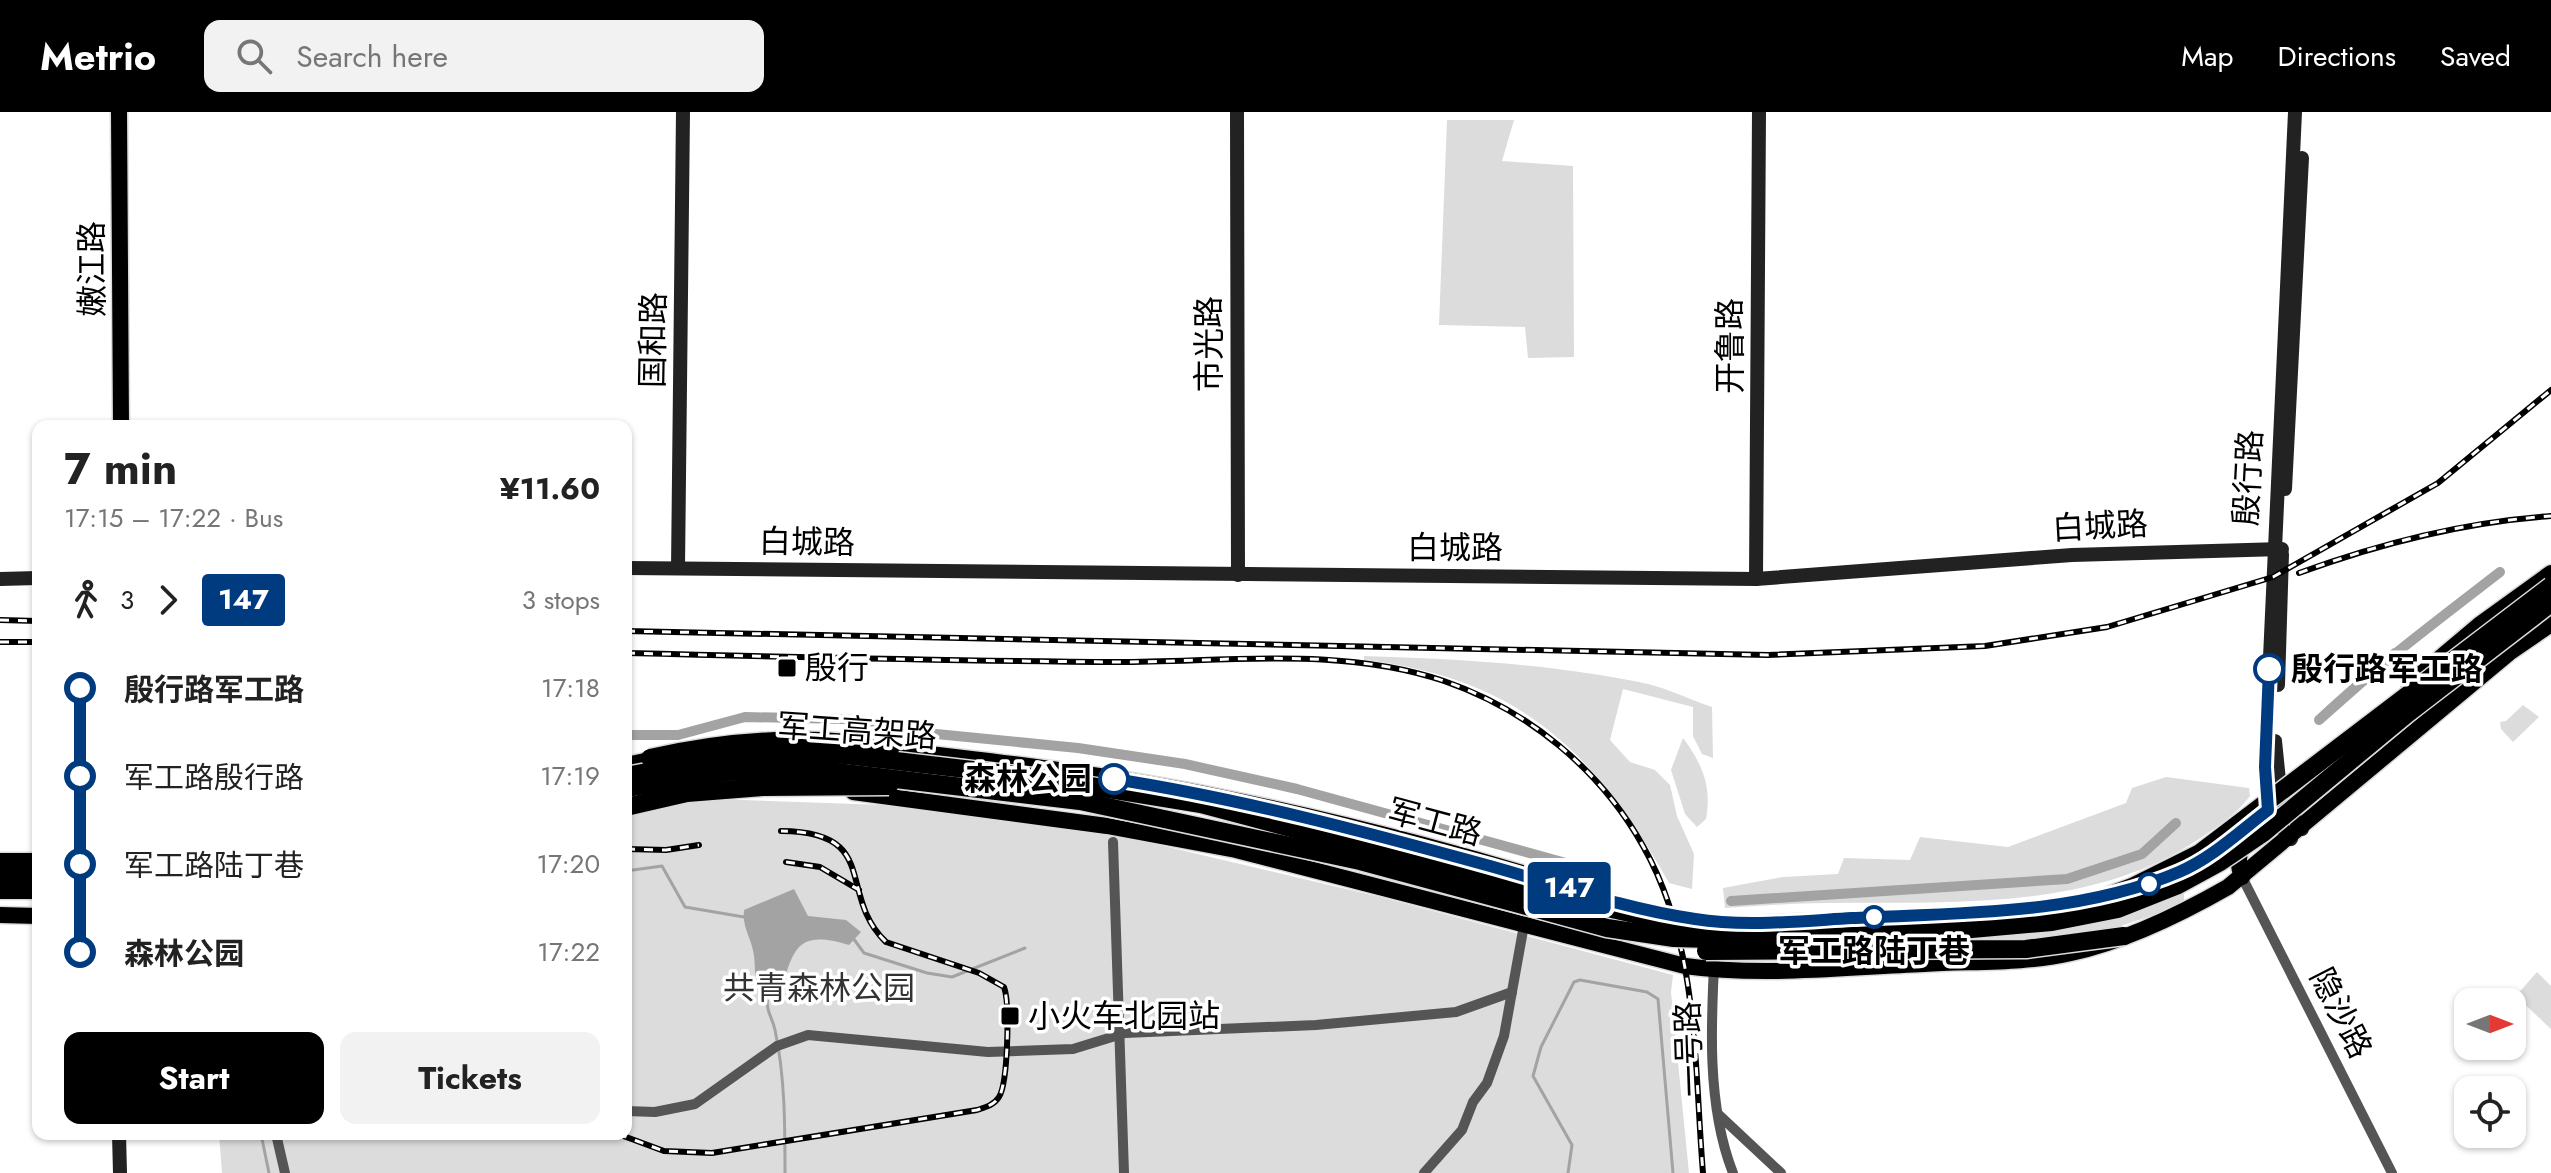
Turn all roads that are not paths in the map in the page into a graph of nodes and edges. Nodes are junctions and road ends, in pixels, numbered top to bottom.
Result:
1 (119, 112) edge
2 (683, 112) edge
3 (1237, 112) edge
4 (1759, 112) edge
5 (2295, 112) edge
6 (2304, 112) edge
7 (121, 420) edge
8 (2278, 549) junction
9 (632, 568) edge
10 (678, 568) junction
11 (2551, 573) edge
12 (1238, 575) junction
13 (32, 578) edge
14 (0, 579) edge
15 (1756, 579) junction
16 (2551, 586) edge
17 (2551, 603) edge
18 (2551, 624) edge
19 (2327, 758) junction
20 (632, 763) edge
21 (632, 763) edge
22 (999, 772) junction
23 (632, 775) edge
24 (957, 784) junction
25 (2354, 784) junction
26 (632, 787) edge
27 (632, 802) edge
28 (632, 803) edge
29 (2274, 805) junction
30 (2296, 834) junction
31 (1113, 842) dead end
32 (0, 861) edge
33 (32, 861) edge
34 (2179, 872) junction
35 (32, 875) edge
36 (0, 876) edge
37 (2242, 877) junction
38 (0, 890) edge
39 (32, 890) edge
40 (2191, 908) junction
41 (0, 915) edge
42 (32, 916) edge
43 (1716, 921) junction
44 (1524, 925) junction
45 (1629, 933) junction
46 (2124, 936) junction
47 (1713, 970) junction
48 (1512, 992) junction
49 (1118, 1034) junction
50 (632, 1111) edge
51 (1718, 1113) junction
52 (119, 1140) edge
53 (277, 1140) edge
54 (120, 1173) edge
55 (285, 1173) edge
56 (1124, 1173) edge
57 (1424, 1173) edge
58 (1733, 1173) edge
59 (1781, 1173) edge
60 (2392, 1173) edge

1 - 7 main road, 嫩江路
2 - 10 street, 国和路
3 - 12 street, 市光路
4 - 15 street, 开鲁路
5 - 8 street, 殷行路
6 - 8 street, 殷行路
8 - 15 street, 白城路
8 - 29 street, 殷行路
9 - 10 street, 白城路
10 - 12 street, 白城路
11 - 19 main road, 军工路
12 - 15 street, 白城路
13 - 14 street
16 - 22 highway, 军工高架路, bridge
17 - 45 highway, 军工高架路, bridge
18 - 25 main road
19 - 25 main road
19 - 29 main road, 军工路
20 - 22 highway, bridge
21 - 43 main road, 军工路
22 - 23 highway, 军工高架路, bridge
24 - 26 highway, 军工高架路, bridge
24 - 28 highway, bridge
24 - 45 highway, 军工高架路, bridge
25 - 30 main road
27 - 44 main road
29 - 30 street
29 - 34 main road, 军工路
29 - 37 main road, 军工路
30 - 37 main road
31 - 49 street
32 - 33 main road
34 - 40 main road
34 - 43 main road, 军工路
35 - 36 highway
37 - 40 main road
37 - 60 street, 隐沙路
38 - 39 highway
40 - 46 main road
41 - 42 main road
43 - 47 street, 一号路
44 - 47 main road
44 - 48 street
45 - 46 highway, bridge
46 - 47 main road
47 - 51 street, 一号路
48 - 49 street
48 - 57 street
49 - 50 street
49 - 56 street
51 - 58 street, 一号路
51 - 59 street
52 - 54 street
53 - 55 street

